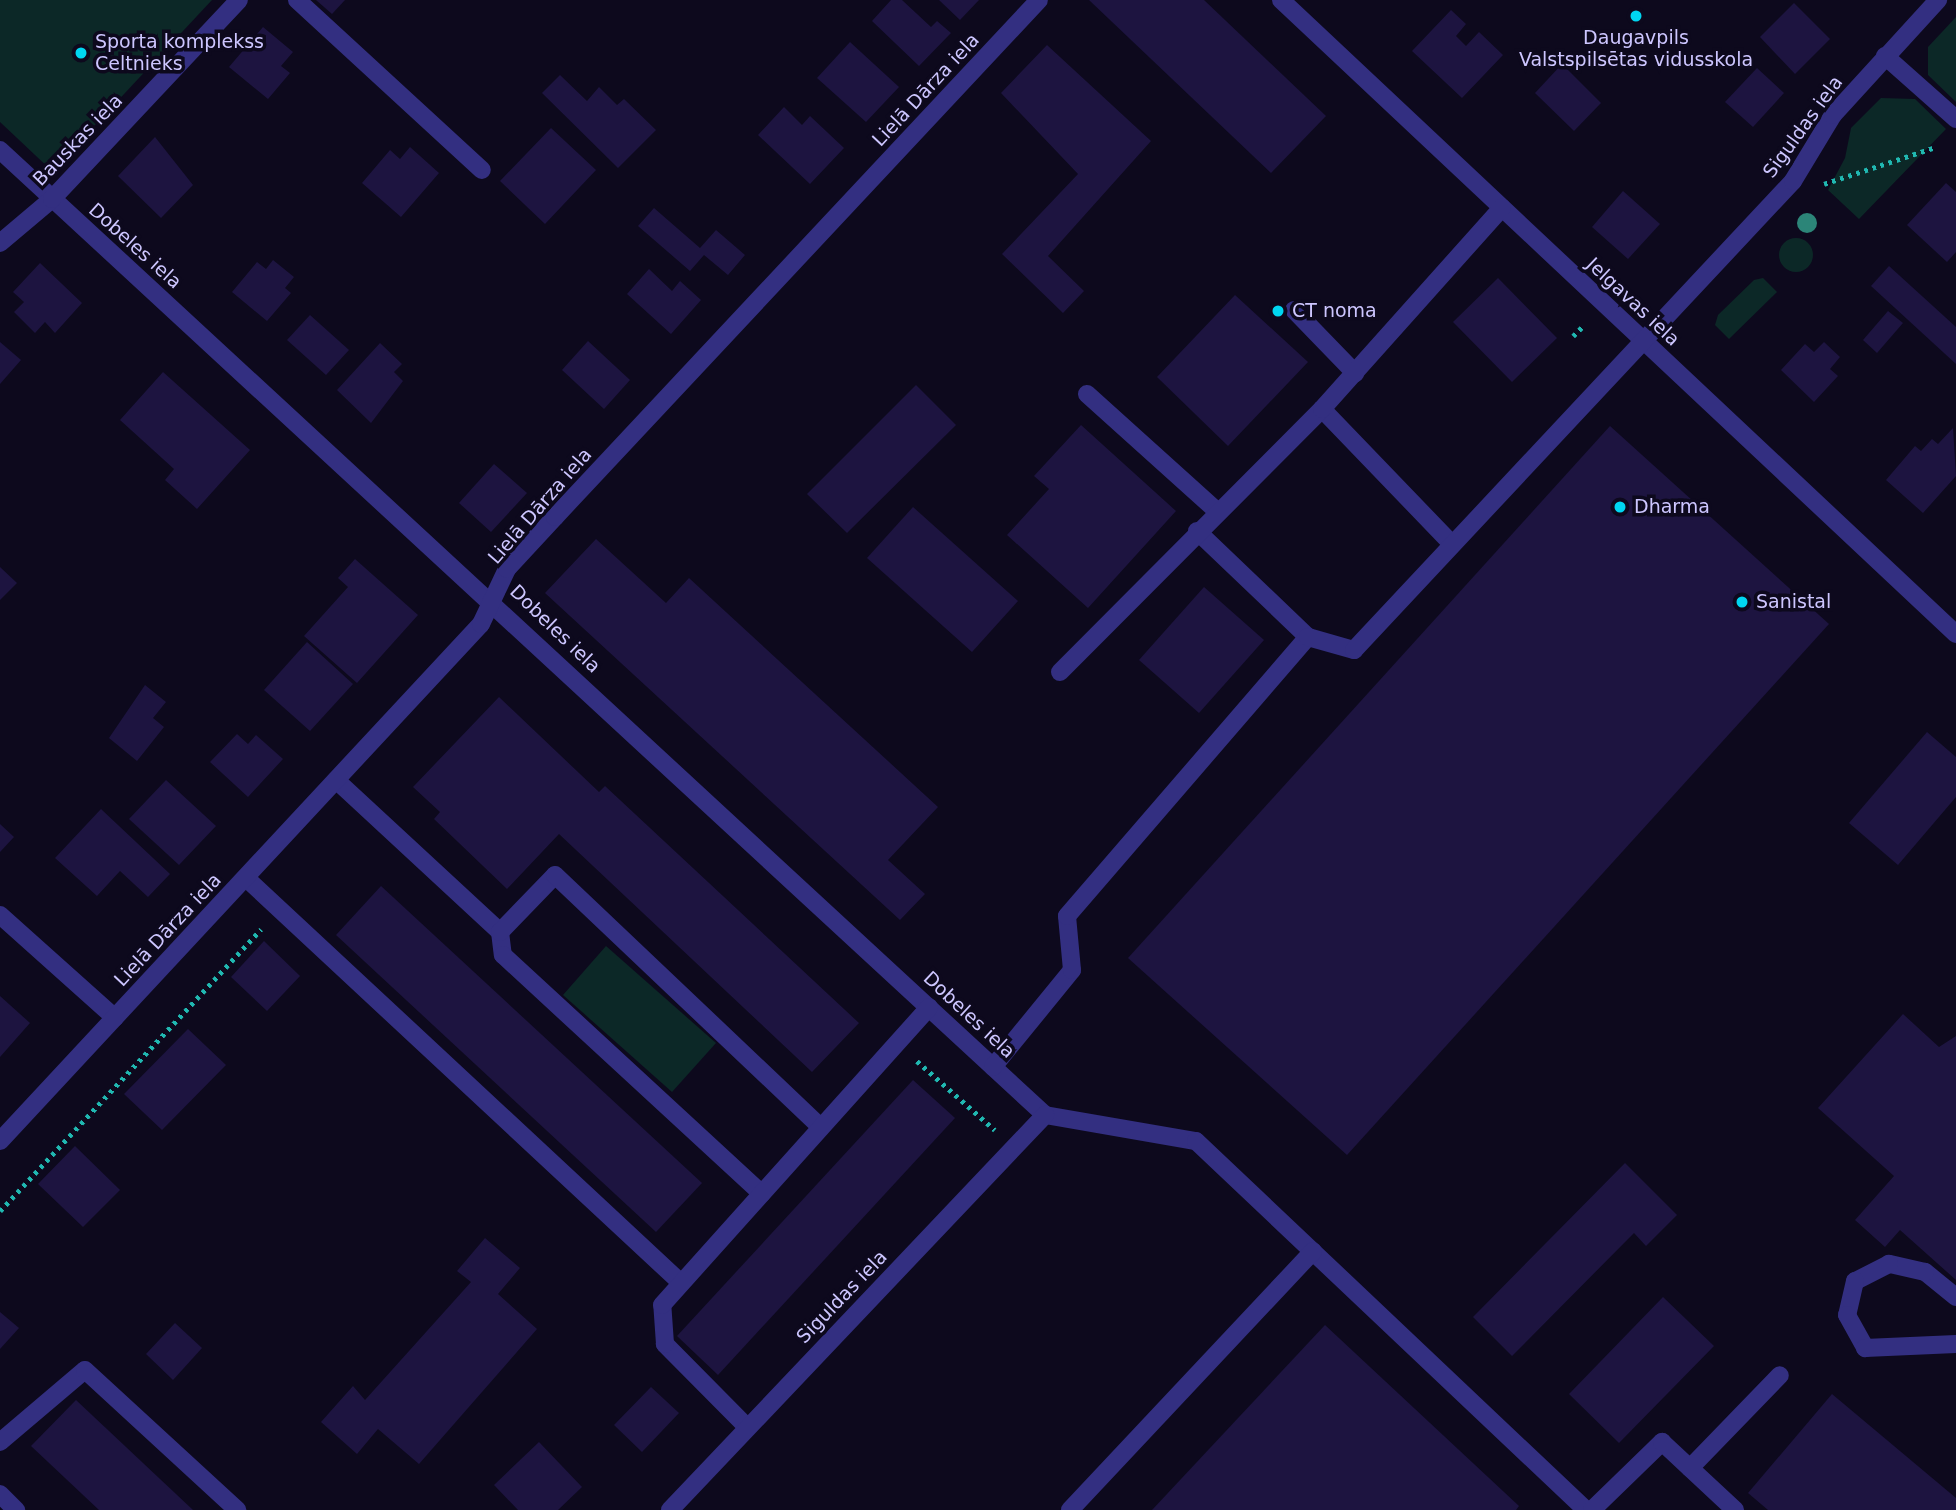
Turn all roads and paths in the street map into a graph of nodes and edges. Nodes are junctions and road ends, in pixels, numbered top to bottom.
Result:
1 (239, 0) edge
2 (297, 0) edge
3 (1039, 0) edge
4 (1281, 0) edge
5 (1938, 0) edge
6 (1885, 56) junction
7 (1956, 119) edge
8 (1936, 148) dead end
9 (0, 150) edge
10 (482, 170) dead end
11 (1817, 186) dead end
12 (52, 199) junction
13 (1502, 208) junction
14 (0, 243) edge
15 (1294, 310) dead end
16 (1584, 325) dead end
17 (1573, 336) dead end
18 (1643, 340) junction
19 (1355, 373) junction
20 (1087, 394) dead end
21 (1322, 409) junction
22 (1217, 511) junction
23 (1197, 531) junction
24 (1452, 544) junction
25 (493, 599) junction
26 (1956, 634) edge
27 (1308, 637) junction
28 (1060, 672) dead end
29 (335, 780) junction
30 (246, 878) junction
31 (278, 911) junction
32 (0, 915) edge
33 (500, 932) junction
34 (929, 1007) junction
35 (115, 1018) junction
36 (897, 1043) junction
37 (993, 1066) junction
38 (1045, 1115) junction
39 (821, 1127) junction
40 (0, 1141) edge
41 (1014, 1146) junction
42 (762, 1194) junction
43 (0, 1211) edge
44 (1313, 1251) junction
45 (681, 1283) junction
46 (1956, 1297) edge
47 (1956, 1344) edge
48 (1780, 1375) dead end
49 (747, 1427) junction
50 (0, 1441) edge
51 (1690, 1468) junction
52 (0, 1494) edge
53 (16, 1510) edge
54 (237, 1510) edge
55 (670, 1510) edge
56 (1070, 1510) edge
57 (1589, 1510) edge
58 (1735, 1510) edge

1 - 12 street, Bauskas iela
2 - 10 street
3 - 25 street, Lielā Dārza iela
4 - 13 street, Jelgavas iela
5 - 6 street, Siguldas iela
6 - 7 street
6 - 18 street, Siguldas iela
8 - 11 path
9 - 12 street, Dobeles iela
12 - 14 street, Bauskas iela
12 - 25 street, Dobeles iela
13 - 18 street, Jelgavas iela
13 - 19 street
15 - 19 street
16 - 17 path
18 - 24 street, Siguldas iela
18 - 26 street, Jelgavas iela
19 - 21 street
20 - 22 street
21 - 22 street
21 - 24 street
22 - 23 street
23 - 27 street
23 - 28 street
24 - 27 street, Siguldas iela
25 - 29 street, Lielā Dārza iela
25 - 34 street, Dobeles iela
27 - 37 street
29 - 30 street, Lielā Dārza iela
29 - 33 street
30 - 31 street
30 - 35 street, Lielā Dārza iela
31 - 43 path
31 - 45 street
32 - 35 street
33 - 39 street
33 - 42 street
34 - 36 street
34 - 37 street, Dobeles iela
35 - 40 street, Lielā Dārza iela
36 - 39 street
36 - 41 path
37 - 38 street, Dobeles iela
38 - 41 street, Siguldas iela
38 - 44 street
39 - 42 street
41 - 49 street, Siguldas iela
42 - 45 street
44 - 56 street
44 - 57 street
45 - 49 street
46 - 47 street
48 - 51 street
49 - 55 street, Siguldas iela
50 - 54 street
51 - 57 street
51 - 58 street
52 - 53 street

